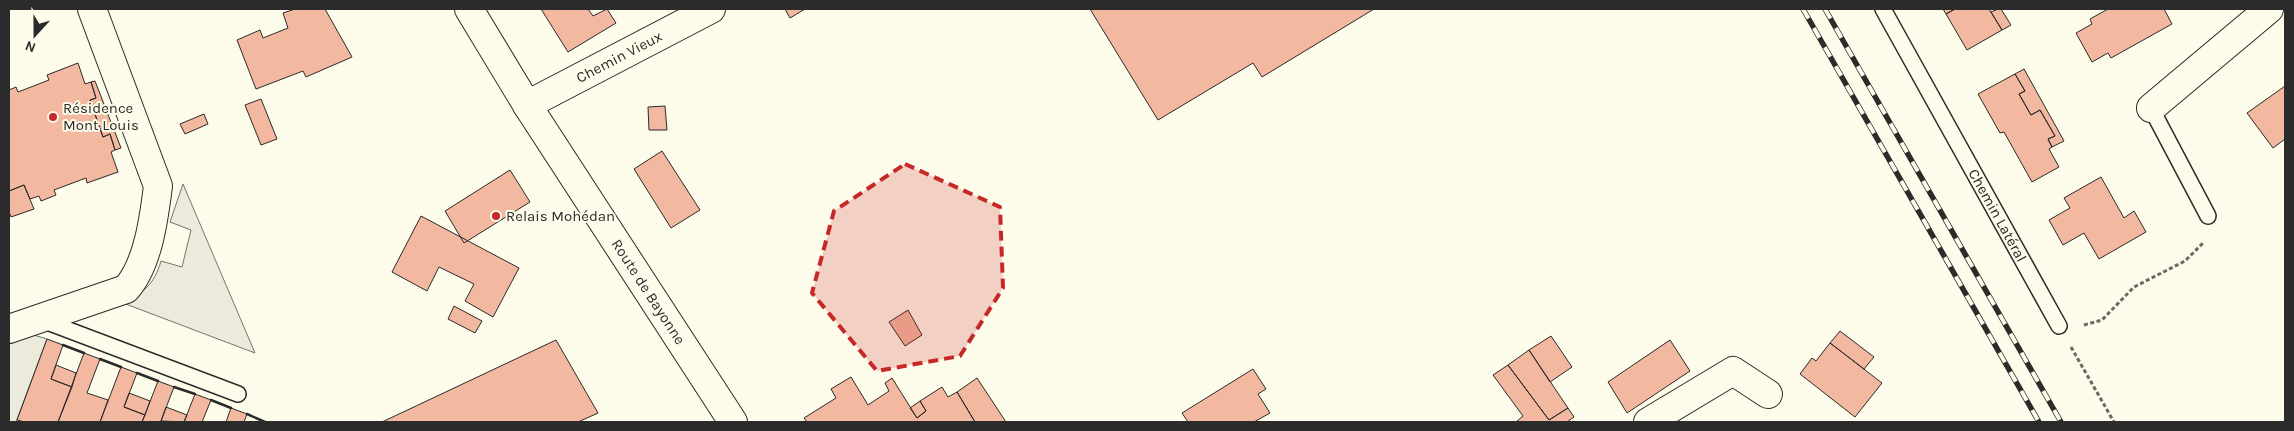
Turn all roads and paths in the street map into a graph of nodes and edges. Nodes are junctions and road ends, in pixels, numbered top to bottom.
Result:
1 (92, 9) edge
2 (469, 9) edge
3 (711, 9) edge
4 (1883, 9) edge
5 (2269, 9) edge
6 (527, 105) junction
7 (2151, 108) joint
8 (2208, 216) joint
9 (38, 318) junction
10 (2059, 326) junction
11 (9, 329) edge
12 (238, 394) dead end
13 (1768, 394) dead end
14 (733, 422) edge
15 (1648, 422) edge
16 (2114, 422) edge

1 - 9 street
2 - 6 street, Route de Bayonne
3 - 6 street, Chemin Vieux
4 - 10 lane, Chemin Latéral
5 - 7 street
6 - 14 street, Route de Bayonne
7 - 8 lane
8 - 10 path
9 - 11 street
9 - 12 lane
10 - 16 path
13 - 15 street

